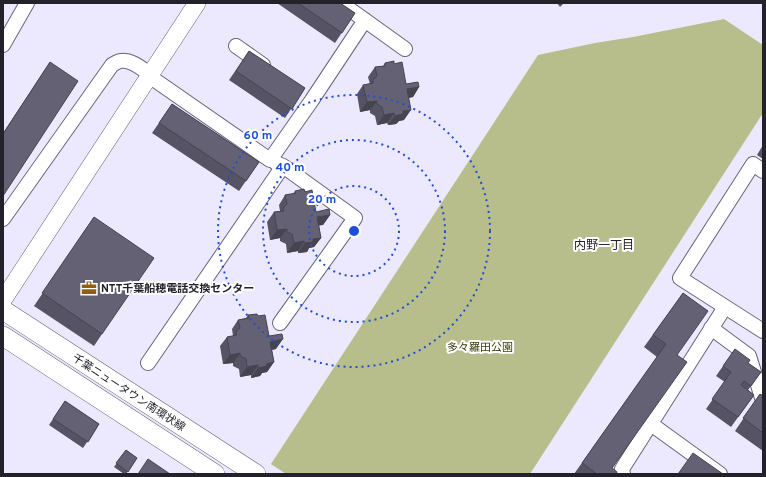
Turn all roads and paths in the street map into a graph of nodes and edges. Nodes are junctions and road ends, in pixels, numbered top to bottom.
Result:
1 (27, 3) edge
2 (341, 3) edge
3 (192, 5) edge
4 (364, 20) junction
5 (3, 45) edge
6 (236, 46) dead end
7 (405, 49) dead end
8 (274, 73) edge
9 (150, 75) junction
10 (299, 91) edge
11 (312, 100) junction
12 (270, 160) junction
13 (283, 166) junction
14 (763, 171) edge
15 (3, 219) edge
16 (3, 300) edge
17 (725, 307) junction
18 (3, 310) edge
19 (280, 323) dead end
20 (711, 328) junction
21 (763, 331) edge
22 (3, 336) edge
23 (148, 363) dead end
24 (763, 400) edge
25 (651, 424) junction
26 (215, 474) edge
27 (256, 474) edge
28 (623, 474) edge
29 (720, 474) edge

1 - 5 street
2 - 4 street
3 - 9 street
4 - 7 street
4 - 11 street
6 - 8 street
9 - 12 street
9 - 15 street
9 - 16 street
10 - 11 street
11 - 12 street
12 - 13 street
13 - 19 street
13 - 23 street
14 - 17 street
17 - 20 street
17 - 21 street
18 - 27 main road, 千葉ニュータウン南環状線
20 - 24 street
20 - 25 street
22 - 26 main road, 千葉ニュータウン南環状線
25 - 28 street
25 - 29 street

